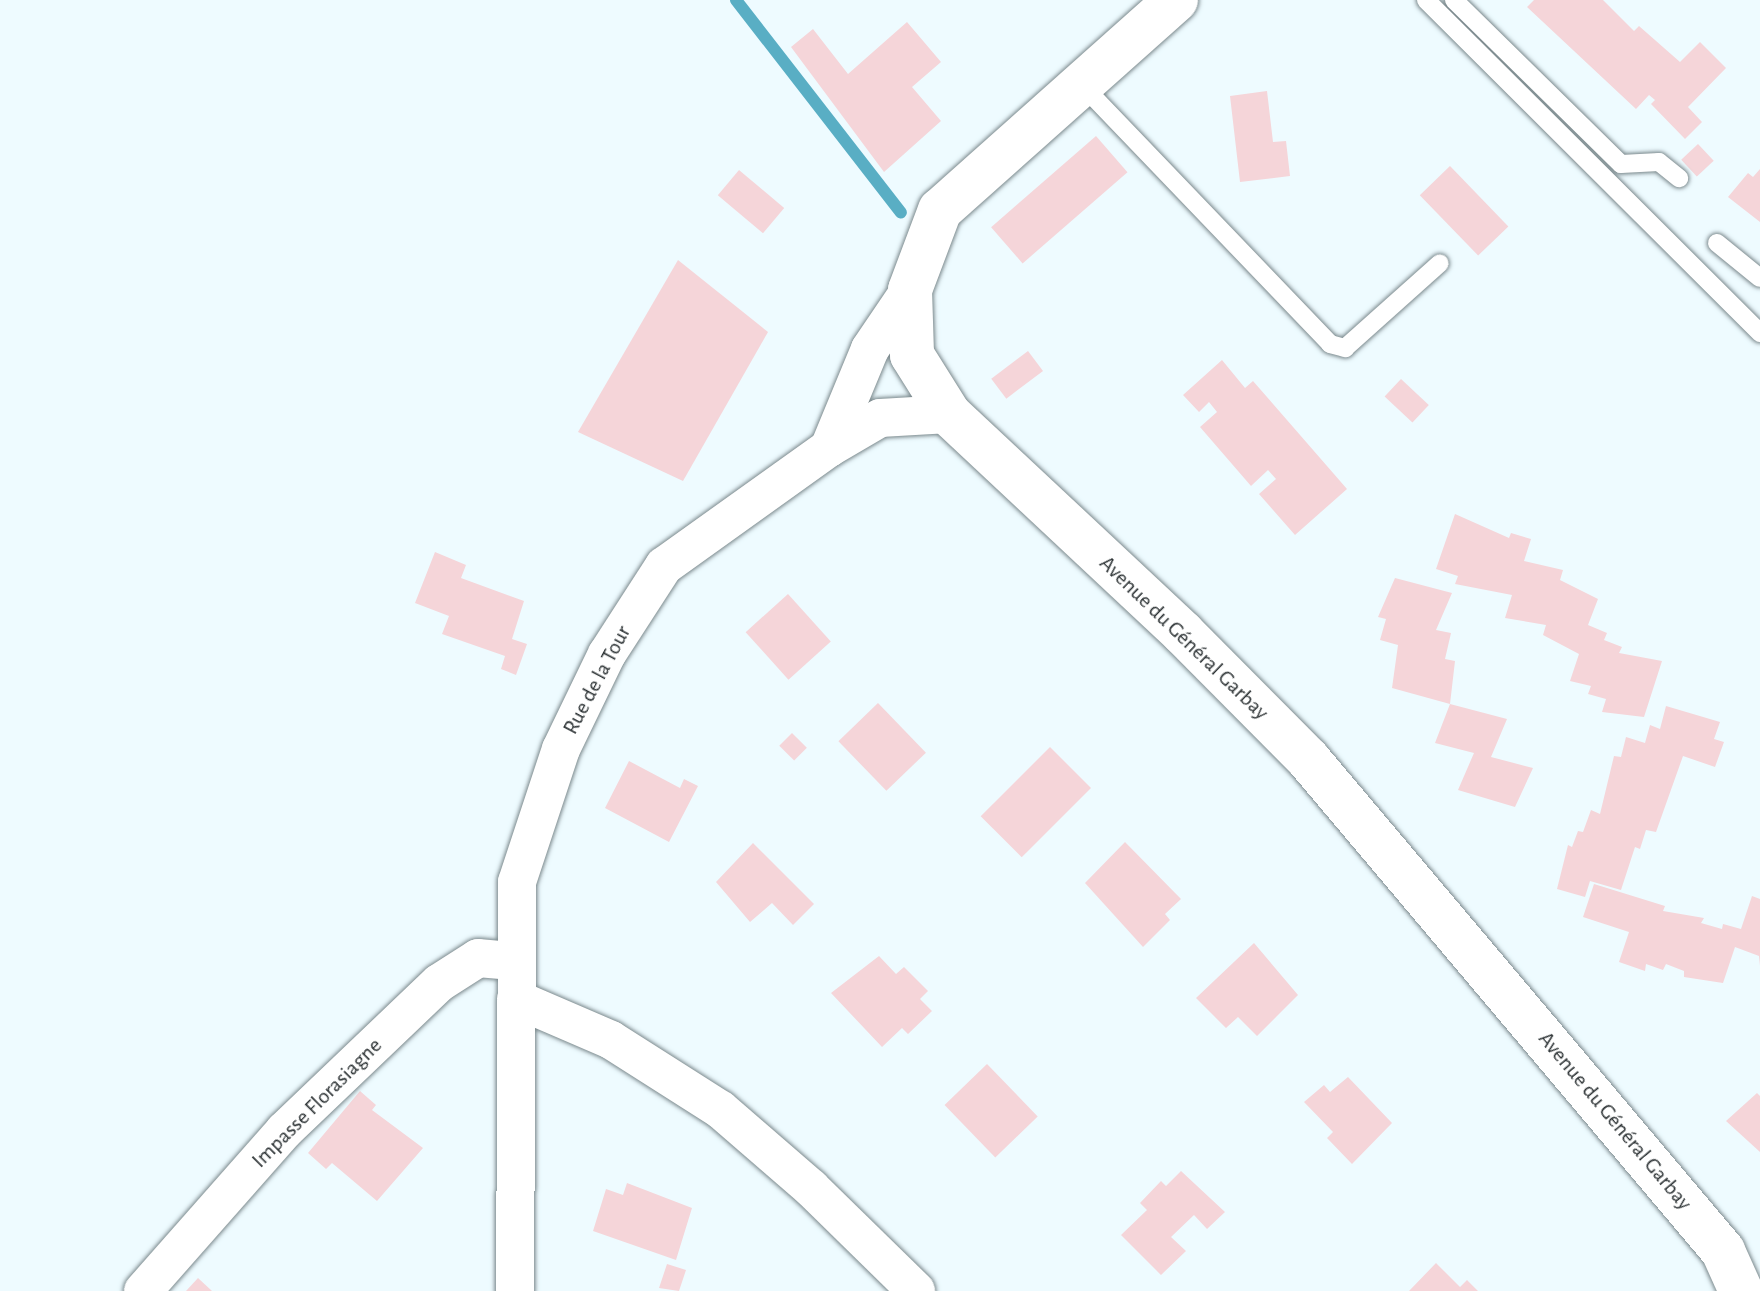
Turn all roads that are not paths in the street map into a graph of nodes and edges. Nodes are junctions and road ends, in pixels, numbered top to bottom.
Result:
1 (1176, 0) edge
2 (1426, 0) edge
3 (1454, 0) edge
4 (1082, 85) junction
5 (1679, 178) dead end
6 (1717, 243) dead end
7 (1440, 263) dead end
8 (1760, 278) edge
9 (910, 290) junction
10 (1760, 333) edge
11 (949, 414) junction
12 (829, 448) junction
13 (516, 961) junction
14 (516, 999) junction
15 (143, 1291) edge
16 (515, 1291) edge
17 (916, 1291) edge
18 (1741, 1291) edge

1 - 4 main road, Avenue du Général Garbay
2 - 10 lane
3 - 5 lane
4 - 7 lane
4 - 9 main road, Avenue du Général Garbay
6 - 8 lane
9 - 11 main road, Avenue du Général Garbay
9 - 12 street
11 - 12 street, Rue de la Tour
11 - 18 main road, Avenue du Général Garbay
12 - 13 street, Rue de la Tour
13 - 14 street, Rue de la Tour
13 - 15 street, Impasse Florasiagne
14 - 16 street, Rue de la Tour
14 - 17 street

